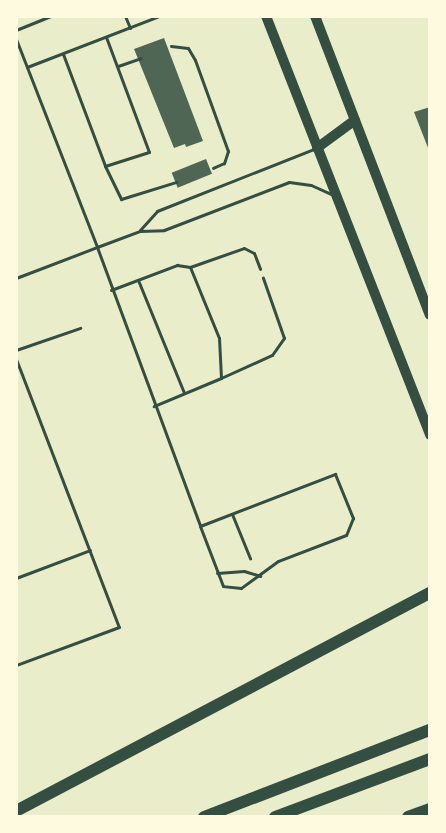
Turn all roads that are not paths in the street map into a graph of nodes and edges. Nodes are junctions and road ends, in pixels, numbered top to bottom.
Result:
1 (51, 16) edge
2 (125, 16) edge
3 (159, 16) edge
4 (266, 16) edge
5 (315, 16) edge
6 (130, 28) junction
7 (16, 30) edge
8 (106, 37) junction
9 (16, 39) edge
10 (171, 46) dead end
11 (63, 54) junction
12 (140, 58) dead end
13 (118, 66) junction
14 (27, 67) junction
15 (355, 120) junction
16 (317, 148) junction
17 (105, 166) junction
18 (213, 168) dead end
19 (176, 182) dead end
20 (335, 196) junction
21 (140, 231) junction
22 (97, 247) junction
23 (190, 267) junction
24 (260, 269) dead end
25 (16, 278) edge
26 (262, 278) dead end
27 (138, 280) junction
28 (111, 290) junction
29 (430, 315) edge
30 (80, 328) dead end
31 (16, 350) edge
32 (16, 358) edge
33 (221, 378) junction
34 (184, 393) junction
35 (154, 406) junction
36 (430, 435) edge
37 (232, 514) junction
38 (200, 526) junction
39 (90, 550) junction
40 (250, 558) dead end
41 (217, 573) junction
42 (260, 576) junction
43 (16, 578) edge
44 (430, 593) edge
45 (16, 665) edge
46 (430, 730) edge
47 (430, 759) edge
48 (430, 809) edge
49 (16, 811) edge
50 (204, 817) edge
51 (275, 817) edge
52 (408, 817) edge

1 - 7 lane
2 - 6 lane
3 - 6 lane
4 - 16 main road
5 - 15 main road
6 - 8 lane
8 - 11 lane
8 - 13 lane
9 - 14 lane
10 - 18 lane
11 - 14 lane
11 - 17 lane
12 - 13 lane
13 - 17 lane
14 - 22 lane
15 - 16 main road
15 - 29 main road
16 - 20 main road
16 - 21 lane
17 - 19 lane
20 - 21 lane
20 - 36 main road
21 - 22 lane
22 - 25 lane
22 - 28 lane
23 - 24 lane
23 - 27 lane
23 - 33 lane
26 - 33 lane
27 - 28 lane
27 - 34 lane
28 - 35 lane
30 - 31 lane
32 - 39 lane
33 - 34 lane
34 - 35 lane
35 - 38 lane
37 - 38 lane
37 - 40 lane
37 - 42 lane
38 - 41 lane
39 - 43 lane
39 - 45 lane
41 - 42 lane
41 - 42 lane
44 - 49 highway
46 - 50 highway
47 - 51 highway
48 - 52 highway

